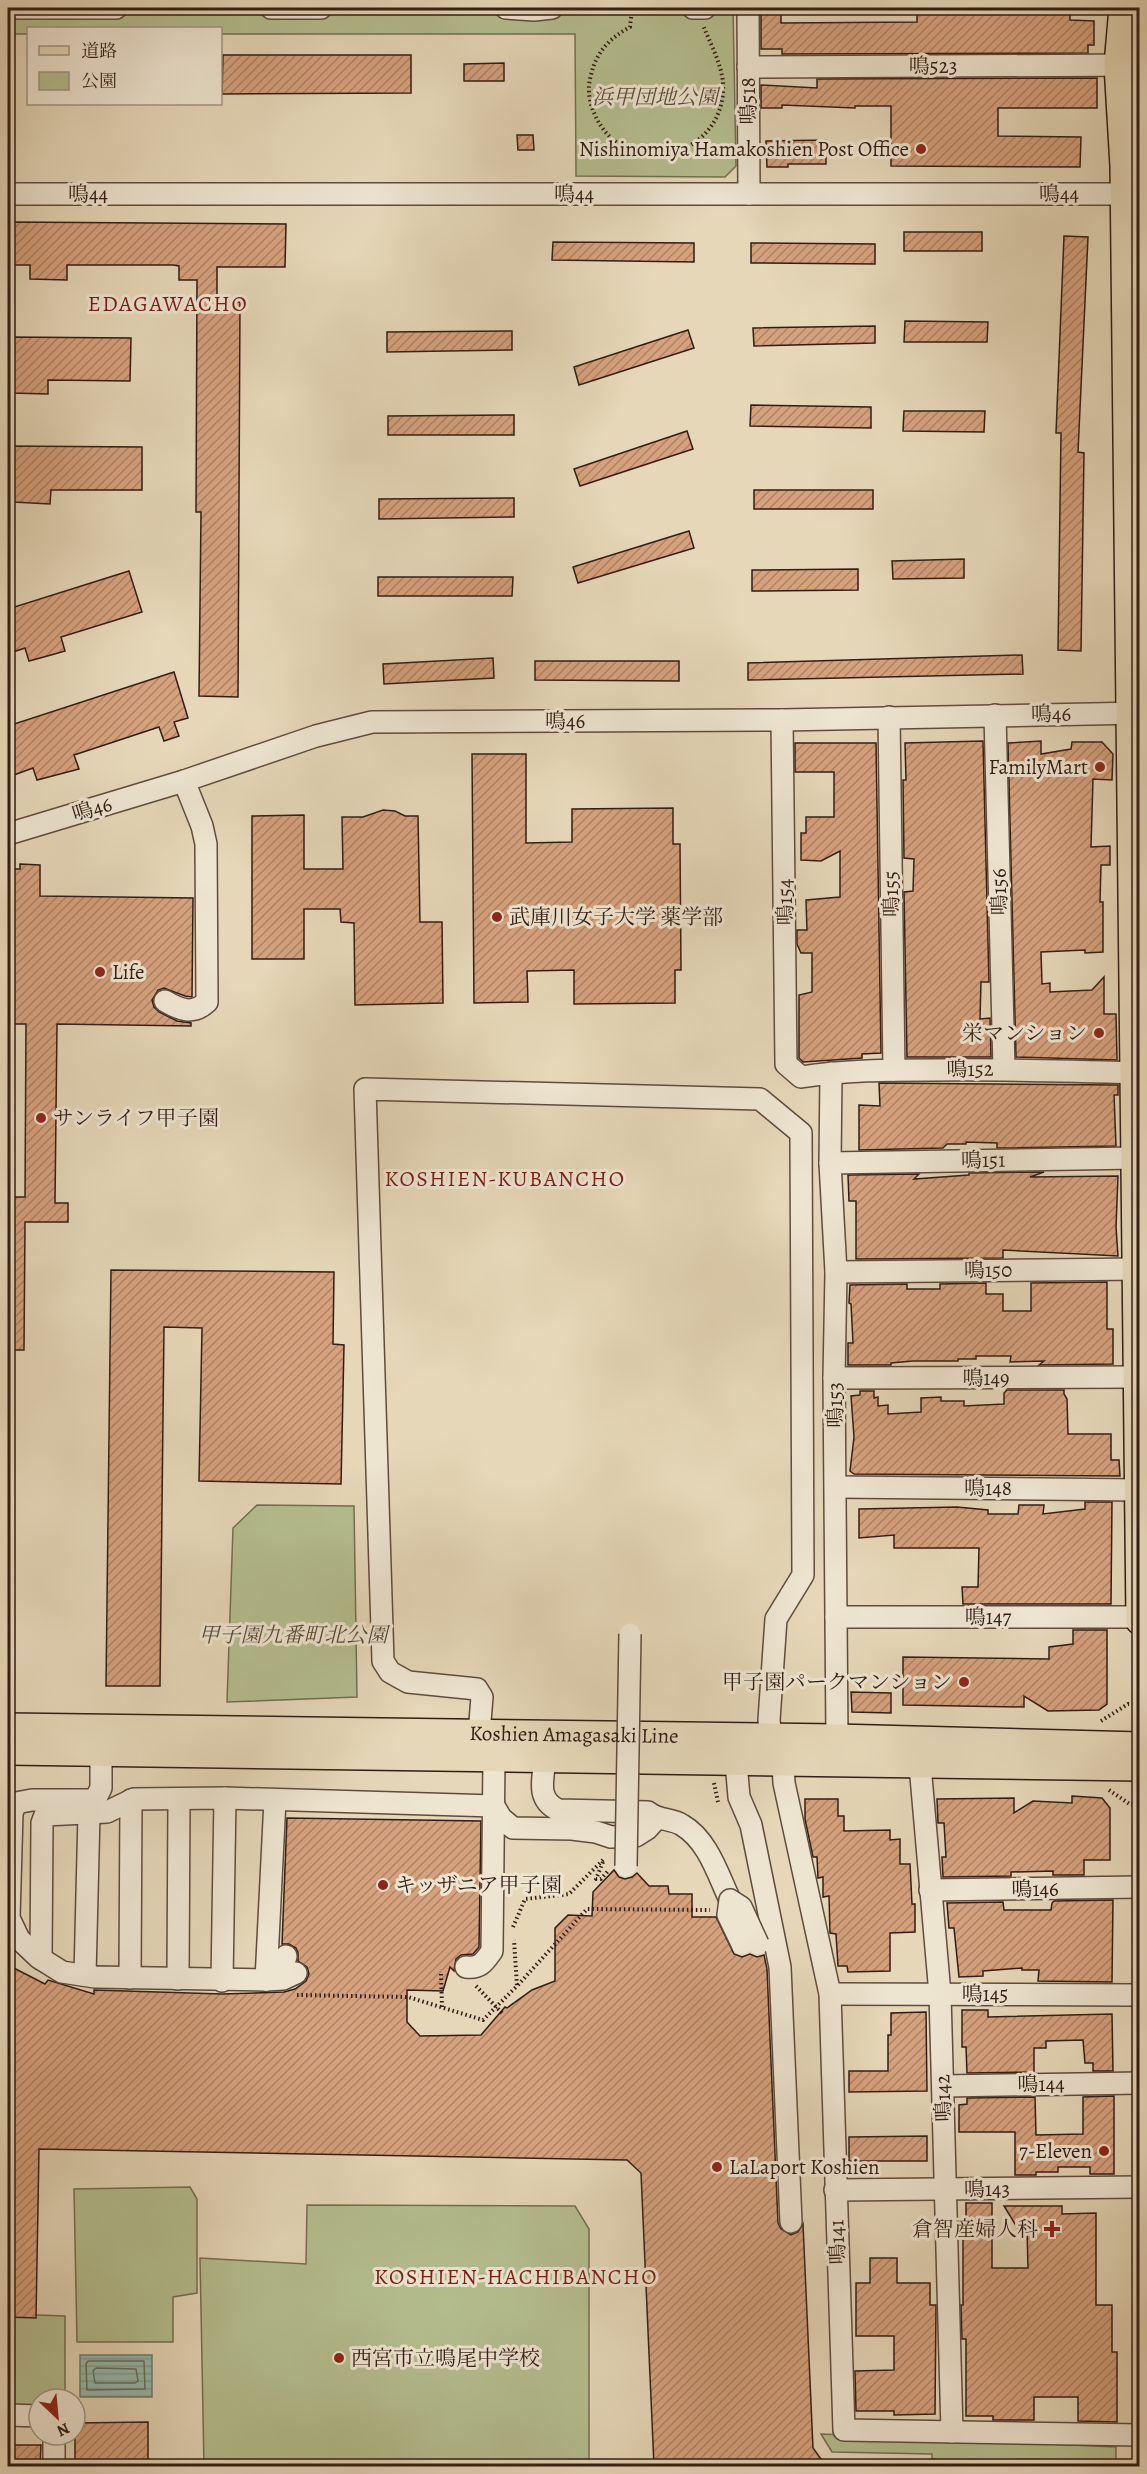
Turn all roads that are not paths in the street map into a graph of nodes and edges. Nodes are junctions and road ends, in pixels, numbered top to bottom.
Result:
1 (18, 8) edge
2 (116, 8) edge
3 (271, 8) edge
4 (321, 8) edge
5 (506, 8) edge
6 (552, 8) edge
7 (695, 8) edge
8 (705, 8) edge
9 (748, 8) edge
10 (1124, 8) edge
11 (1134, 8) edge
12 (1140, 29) edge
13 (1129, 65) edge
14 (748, 67) junction
15 (8, 194) edge
16 (749, 194) junction
17 (1132, 194) edge
18 (1133, 426) edge
19 (1135, 713) edge
20 (995, 715) junction
21 (889, 717) junction
22 (782, 720) junction
23 (184, 781) junction
24 (8, 834) edge
25 (165, 1001) dead end
26 (1004, 1069) junction
27 (894, 1070) junction
28 (831, 1072) junction
29 (1137, 1073) edge
30 (801, 1077) joint
31 (1136, 1158) junction
32 (830, 1163) junction
33 (1137, 1269) edge
34 (836, 1272) junction
35 (1137, 1377) junction
36 (834, 1378) junction
37 (836, 1487) junction
38 (1139, 1490) edge
39 (836, 1617) junction
40 (1140, 1618) edge
41 (630, 1634) dead end
42 (8, 1727) edge
43 (479, 1734) junction
44 (771, 1738) junction
45 (837, 1738) junction
46 (1140, 1746) edge
47 (8, 1751) edge
48 (101, 1751) junction
49 (494, 1757) junction
50 (545, 1759) junction
51 (736, 1762) junction
52 (783, 1763) junction
53 (920, 1765) junction
54 (1140, 1767) edge
55 (179, 1798) junction
56 (225, 1798) junction
57 (130, 1800) junction
58 (275, 1800) junction
59 (494, 1806) junction
60 (89, 1814) junction
61 (656, 1818) junction
62 (626, 1866) dead end
63 (1140, 1887) edge
64 (930, 1890) junction
65 (750, 1944) dead end
66 (41, 1959) junction
67 (291, 1965) dead end
68 (466, 1967) dead end
69 (85, 1976) junction
70 (130, 1978) junction
71 (178, 1979) junction
72 (266, 1980) junction
73 (222, 1981) junction
74 (830, 1994) junction
75 (940, 1994) junction
76 (1140, 1995) edge
77 (1140, 2083) edge
78 (943, 2086) junction
79 (1140, 2187) edge
80 (835, 2190) junction
81 (947, 2190) junction
82 (791, 2222) dead end
83 (8, 2415) edge
84 (27, 2416) edge
85 (952, 2432) junction
86 (1140, 2435) edge
87 (54, 2447) edge
88 (54, 2466) edge

1 - 2 street
3 - 4 street
5 - 6 street
7 - 8 street
9 - 14 street, 鳴518
10 - 13 main road
11 - 12 main road
13 - 14 street, 鳴523
13 - 17 main road
14 - 16 street, 鳴518
15 - 16 street, 鳴44
16 - 17 street, 鳴44
17 - 18 main road
18 - 19 main road
19 - 20 street, 鳴46
19 - 29 main road
20 - 21 street, 鳴46
20 - 26 street, 鳴156
21 - 22 street, 鳴46
21 - 27 street, 鳴155
22 - 23 street, 鳴46
22 - 30 street, 鳴154
23 - 24 street, 鳴46
23 - 25 street
26 - 27 street, 鳴152
26 - 29 street, 鳴152
27 - 28 street, 鳴152
28 - 30 street, 鳴152
28 - 32 street, 鳴153
29 - 31 main road
31 - 32 street, 鳴151
31 - 33 main road
32 - 34 street, 鳴153
33 - 34 street, 鳴150
33 - 35 main road
34 - 36 street, 鳴153
35 - 36 street, 鳴149
35 - 38 main road
36 - 37 street, 鳴153
37 - 38 street, 鳴148
37 - 39 street, 鳴153
38 - 40 main road
39 - 40 street, 鳴147
39 - 45 street, 鳴153
41 - 62 street, bridge
42 - 43 main road, Koshien Amagasaki Line
43 - 44 main road, Koshien Amagasaki Line
43 - 44 street
44 - 45 main road, Koshien Amagasaki Line
45 - 46 main road, Koshien Amagasaki Line
47 - 48 main road, Koshien Amagasaki Line
48 - 49 main road, Koshien Amagasaki Line
48 - 66 street
49 - 50 main road, Koshien Amagasaki Line
49 - 59 street
50 - 51 main road, Koshien Amagasaki Line
50 - 61 street
51 - 52 main road, Koshien Amagasaki Line
51 - 82 street
52 - 53 main road, Koshien Amagasaki Line
52 - 74 street, 鳴141
53 - 54 main road, Koshien Amagasaki Line
53 - 64 street, 鳴142
55 - 56 street
55 - 57 street
55 - 71 street
56 - 58 street
56 - 73 street
57 - 60 street
57 - 70 street
58 - 59 street
58 - 72 street
59 - 61 street
59 - 68 street
60 - 66 street
60 - 69 street
61 - 65 street, bridge
63 - 64 street, 鳴146
64 - 75 street, 鳴142
66 - 69 street
67 - 72 street
69 - 70 street
70 - 71 street
71 - 73 street
72 - 73 street
74 - 75 street, 鳴145
74 - 80 street, 鳴141
75 - 76 street, 鳴145
75 - 78 street, 鳴142
77 - 78 street, 鳴144
78 - 81 street, 鳴142
79 - 81 street, 鳴143
80 - 81 street, 鳴143
80 - 85 street, 鳴141
81 - 85 street, 鳴142
83 - 84 street
85 - 86 street, 鳴141
87 - 88 street

